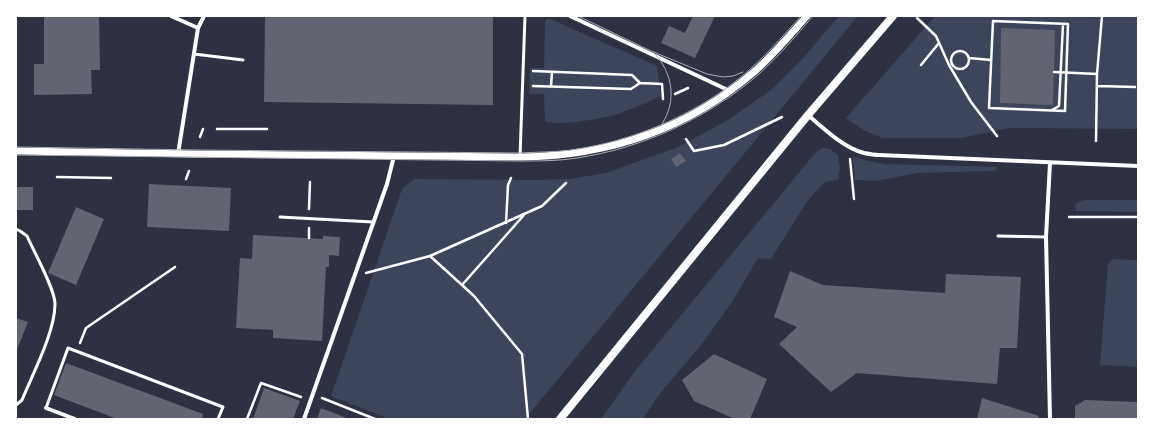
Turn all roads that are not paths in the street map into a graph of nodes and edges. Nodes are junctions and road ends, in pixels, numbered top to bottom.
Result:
1 (171, 16) edge
2 (204, 16) edge
3 (525, 16) edge
4 (570, 16) edge
5 (807, 16) edge
6 (893, 16) edge
7 (198, 28) junction
8 (194, 54) junction
9 (243, 60) dead end
10 (730, 91) junction
11 (808, 115) junction
12 (16, 151) edge
13 (178, 154) junction
14 (394, 156) junction
15 (520, 157) junction
16 (1050, 163) junction
17 (1138, 166) edge
18 (280, 217) dead end
19 (373, 222) junction
20 (16, 229) edge
21 (998, 236) dead end
22 (1046, 237) junction
23 (16, 405) edge
24 (46, 408) joint
25 (75, 419) edge
26 (218, 419) edge
27 (304, 419) edge
28 (560, 419) edge
29 (1050, 419) edge

1 - 7 street
2 - 7 street
3 - 15 lane
4 - 10 street
5 - 10 street
6 - 11 main road
7 - 8 street
8 - 9 lane
8 - 13 street
10 - 15 street
11 - 16 street
11 - 28 main road
12 - 13 street
13 - 14 street
14 - 15 street
14 - 19 street
16 - 17 street
16 - 22 street
18 - 19 lane
19 - 27 street
20 - 23 lane
21 - 22 lane
22 - 29 street
24 - 25 street
24 - 26 lane

